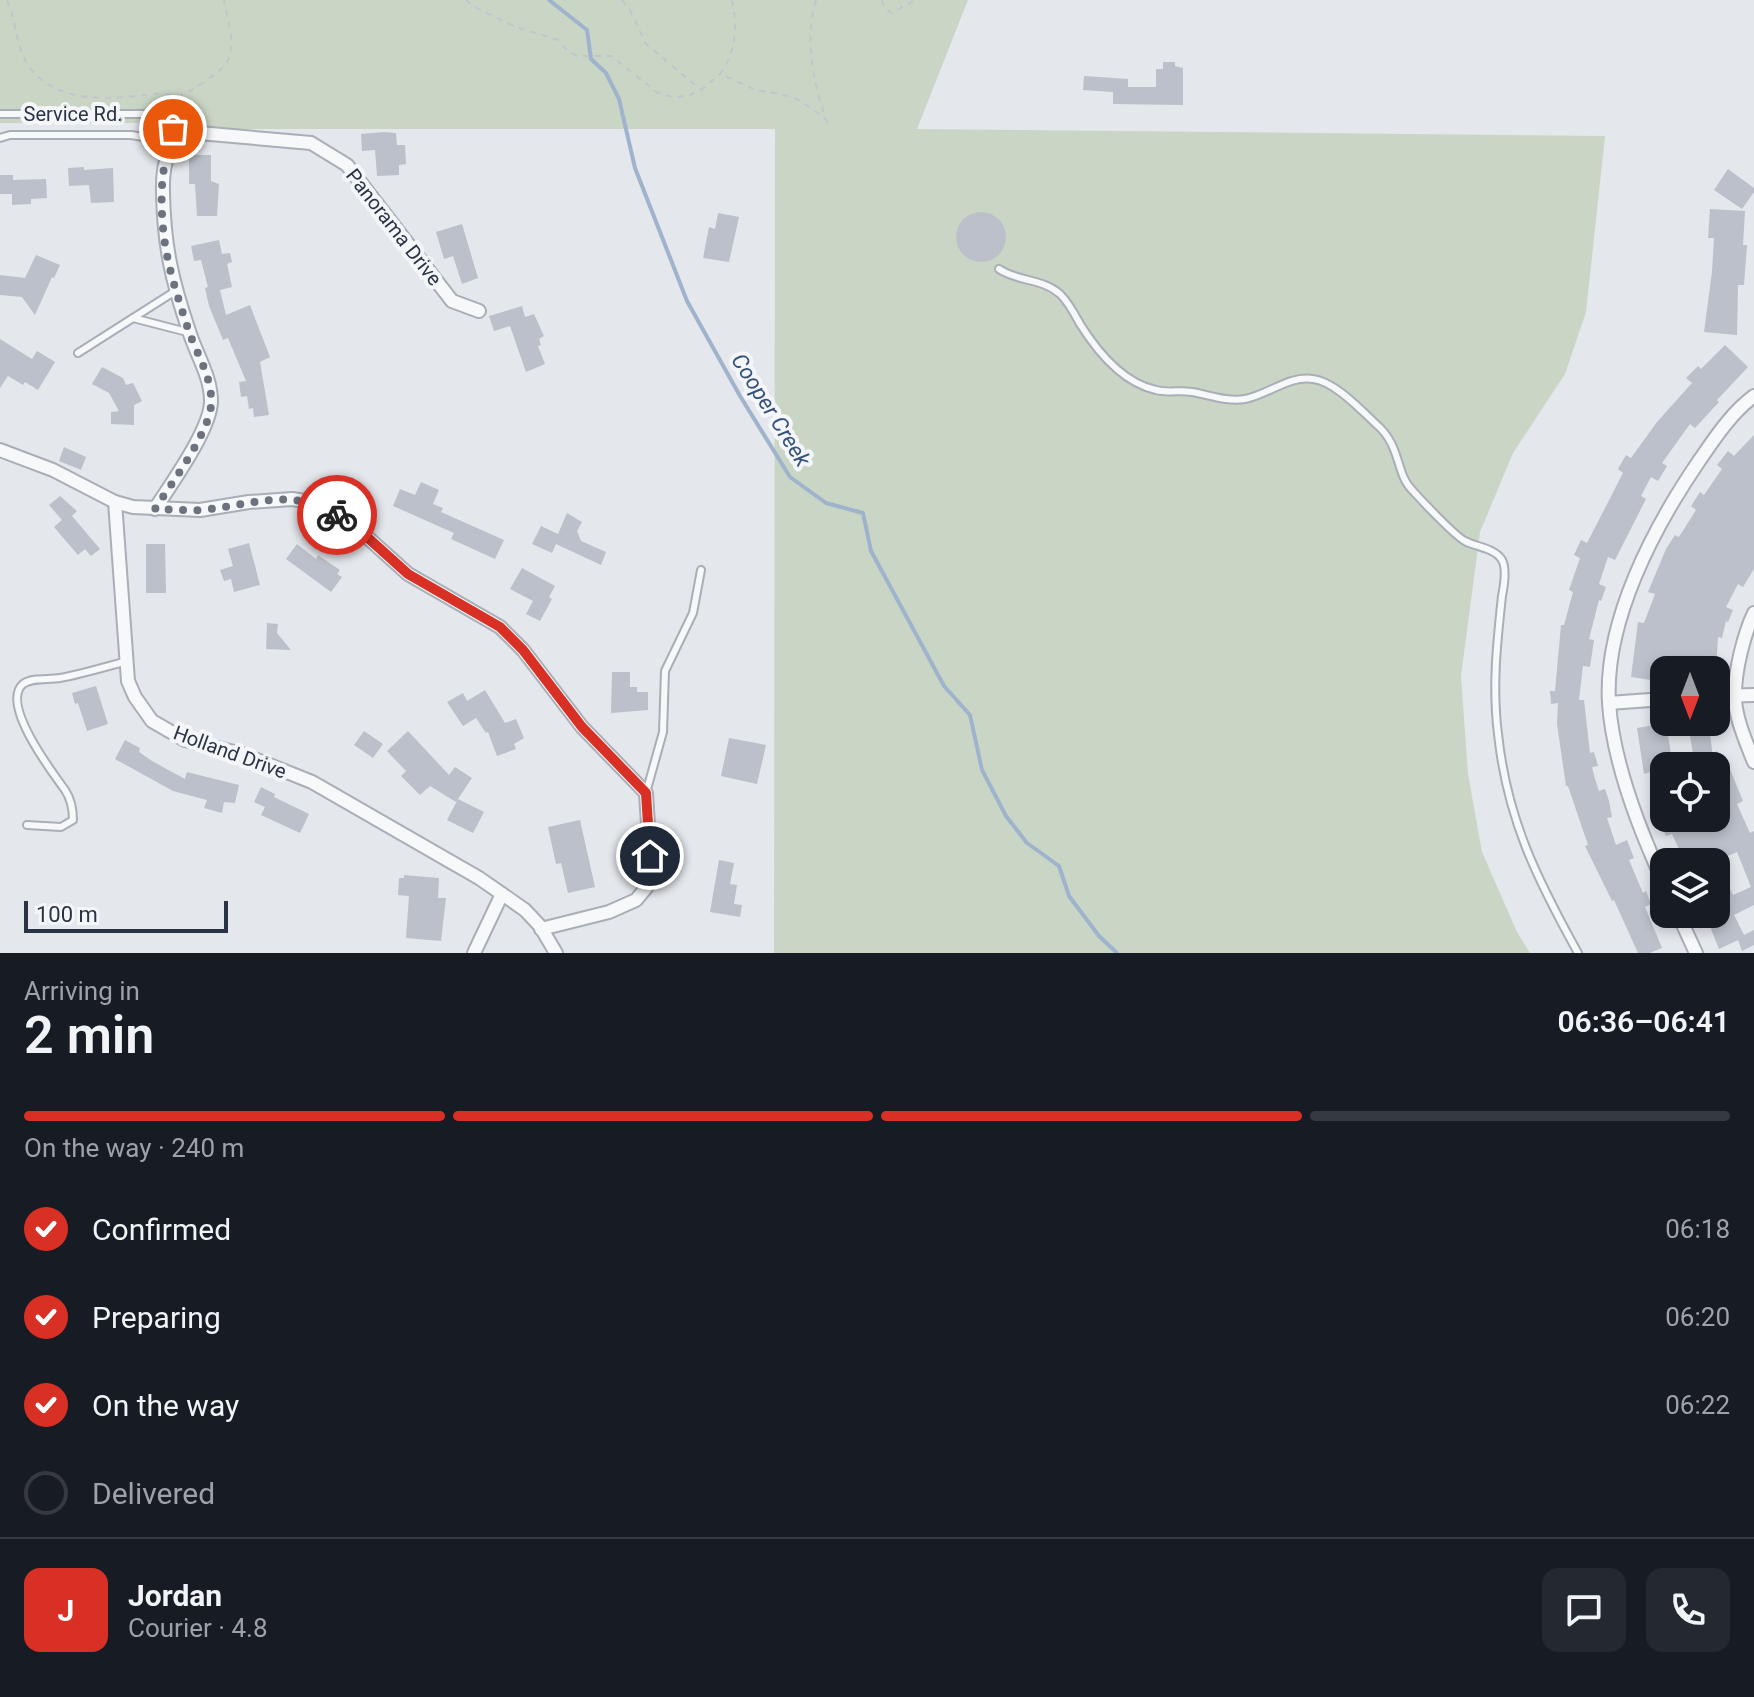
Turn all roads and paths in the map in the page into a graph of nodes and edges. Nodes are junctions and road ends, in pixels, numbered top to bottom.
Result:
1 (7, 0) edge
2 (224, 0) edge
3 (466, 0) edge
4 (622, 0) edge
5 (732, 0) edge
6 (816, 0) edge
7 (882, 0) edge
8 (915, 0) edge
9 (720, 74) junction
10 (701, 90) junction
11 (169, 96) junction
12 (0, 114) edge
13 (164, 117) junction
14 (825, 118) junction
15 (829, 129) dead end
16 (0, 138) edge
17 (174, 142) junction
18 (999, 269) dead end
19 (177, 290) junction
20 (479, 311) dead end
21 (133, 318) junction
22 (190, 333) junction
23 (78, 353) dead end
24 (1754, 396) edge
25 (0, 450) edge
26 (115, 502) junction
27 (155, 509) junction
28 (701, 570) dead end
29 (1754, 613) edge
30 (127, 661) junction
31 (1730, 695) edge
32 (1735, 695) junction
33 (1754, 695) edge
34 (1650, 700) edge
35 (1609, 703) junction
36 (1754, 762) edge
37 (646, 793) junction
38 (27, 825) dead end
39 (1650, 852) edge
40 (502, 894) junction
41 (1684, 928) edge
42 (541, 929) junction
43 (474, 953) edge
44 (556, 953) edge
45 (1578, 953) edge
46 (1696, 953) edge

1 - 11 path
2 - 11 path
3 - 10 path
4 - 10 path
5 - 9 path
6 - 14 path
7 - 8 path
9 - 10 path
9 - 14 path
11 - 13 path
12 - 13 lane, Service Rd.
13 - 17 lane
14 - 15 path
16 - 17 lane
17 - 19 street
17 - 20 street, Panorama Drive
18 - 45 lane
19 - 21 lane
19 - 22 street
21 - 22 lane
21 - 23 lane
22 - 27 street
24 - 35 street
25 - 26 street
26 - 27 street
26 - 30 street, Holland Drive
27 - 37 street
28 - 37 lane
29 - 32 street
30 - 38 lane
30 - 40 street, Holland Drive
31 - 32 street
32 - 33 street
32 - 36 street
34 - 35 street
35 - 39 street
37 - 42 street
40 - 42 street, Holland Drive
40 - 43 street
41 - 46 street
42 - 44 street, Holland Drive

